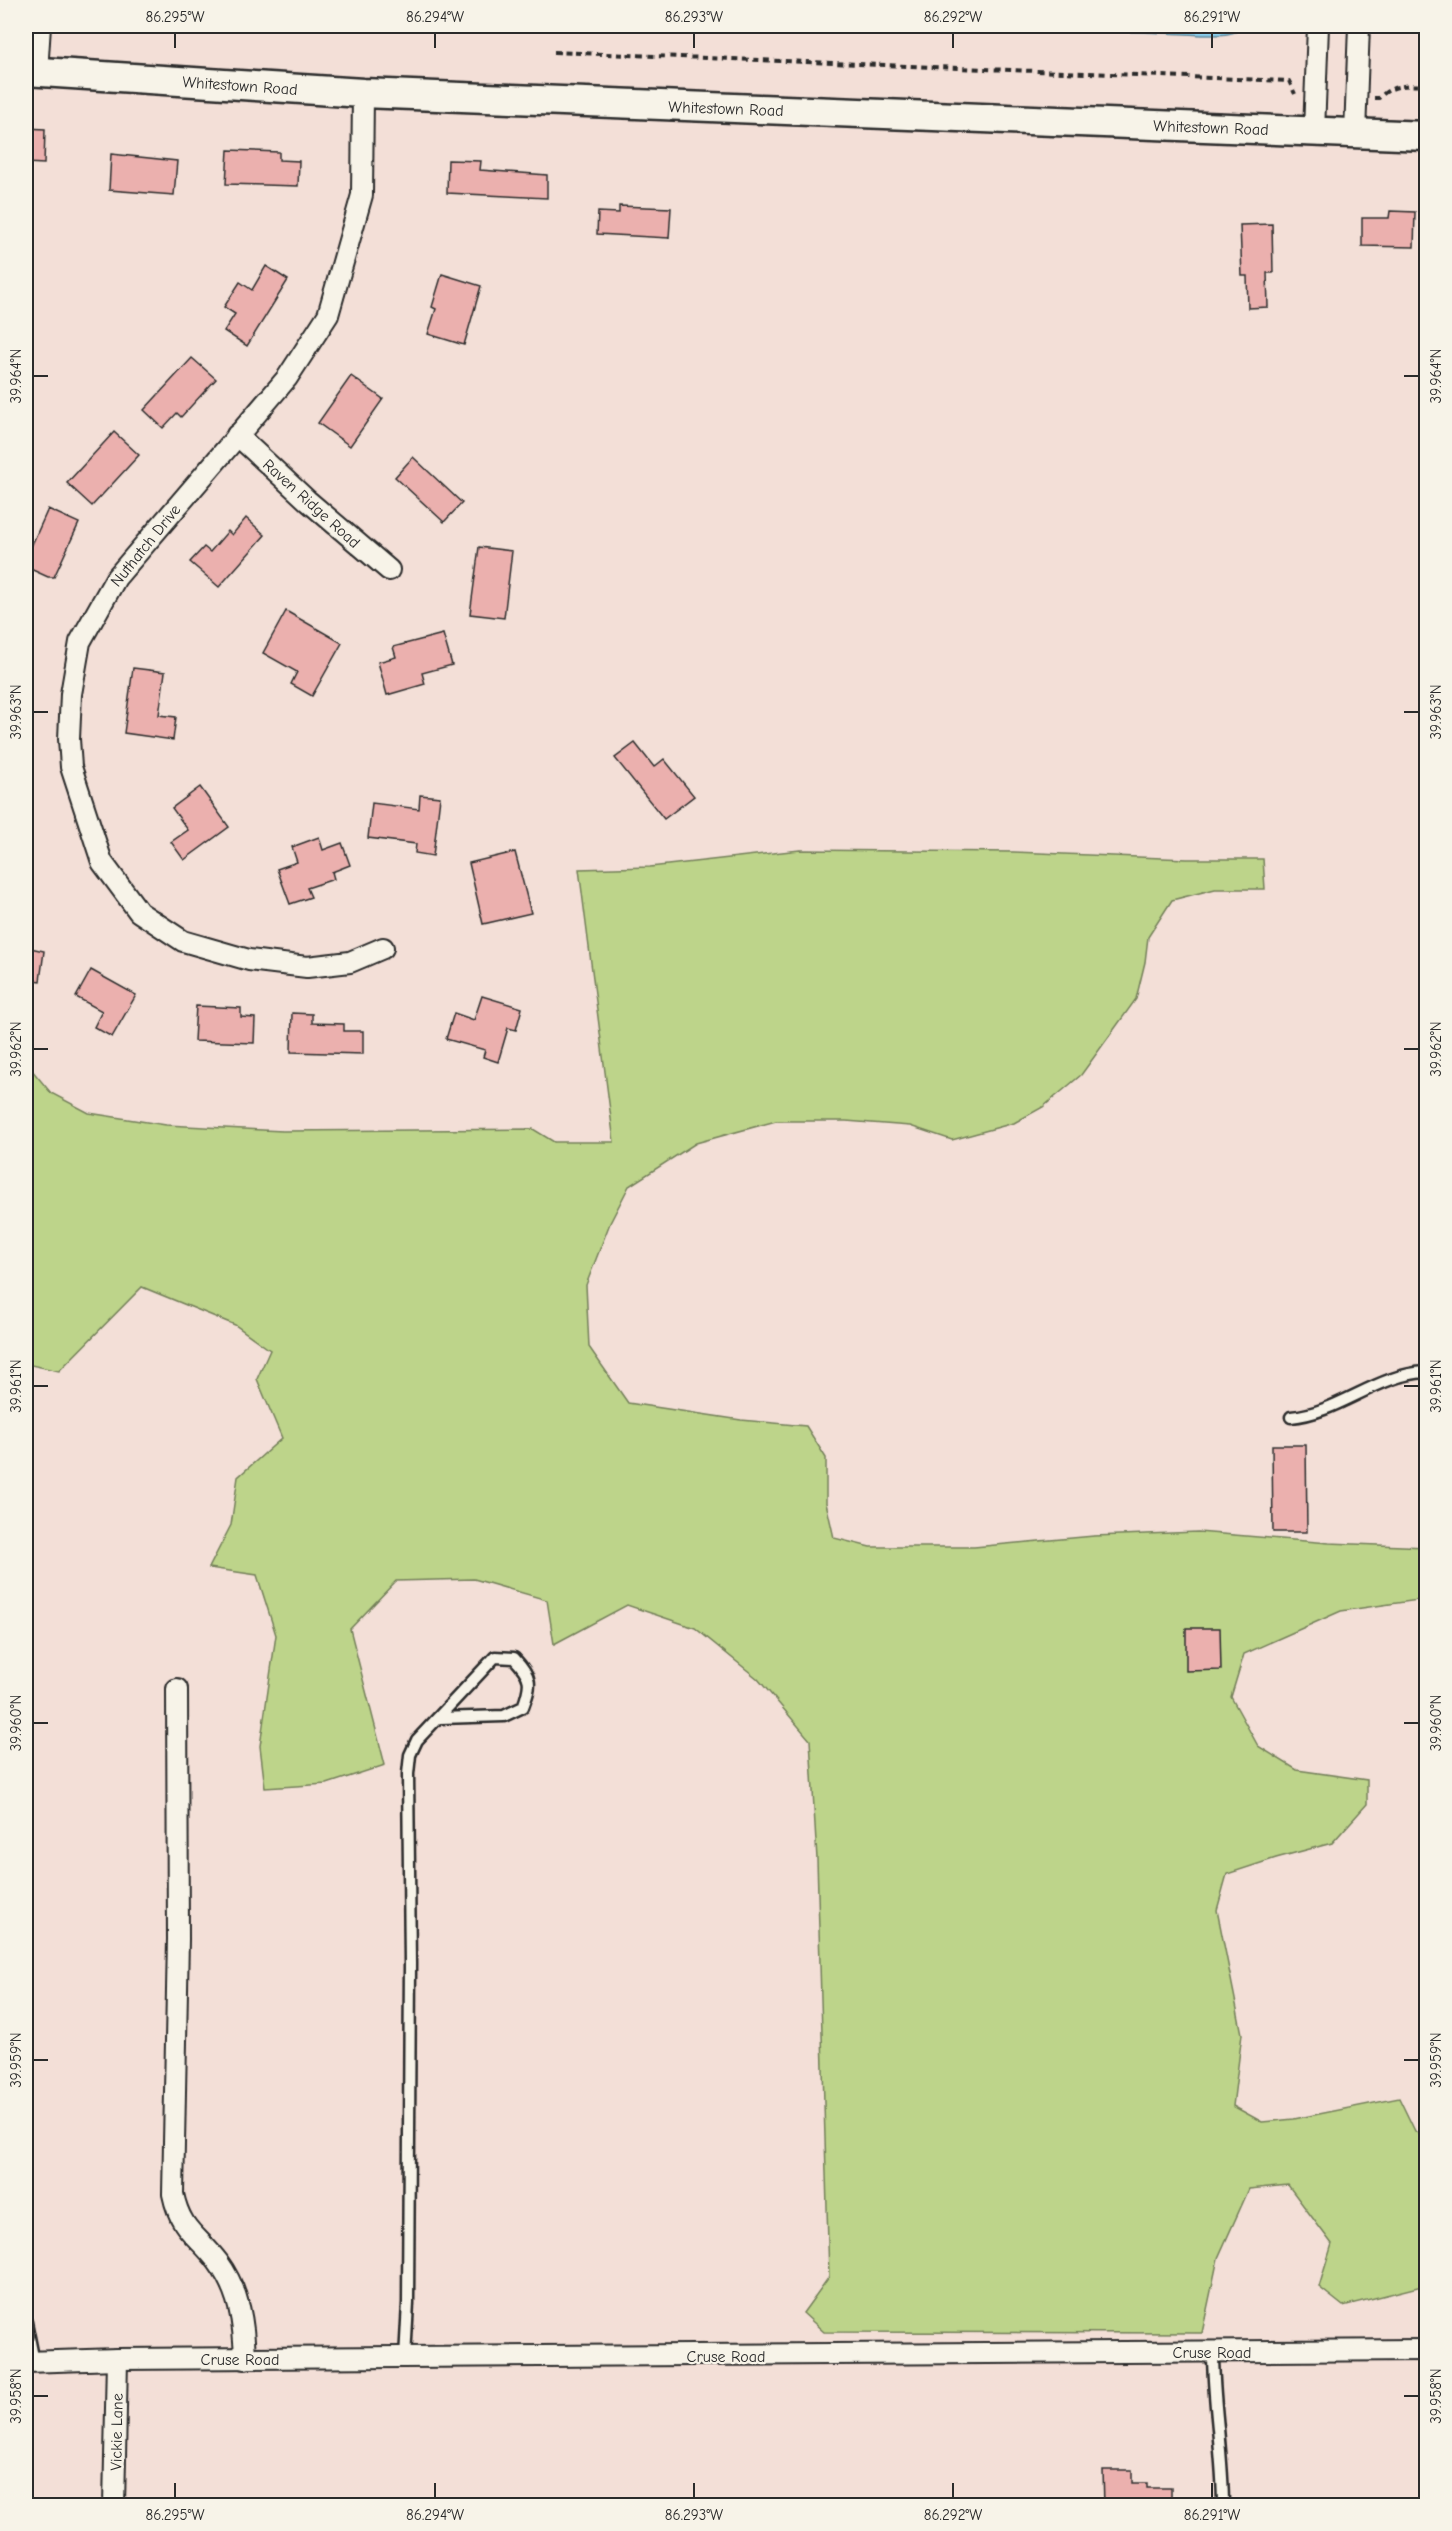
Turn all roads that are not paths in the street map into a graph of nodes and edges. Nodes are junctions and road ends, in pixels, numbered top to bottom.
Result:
1 (40, 26) edge
2 (1318, 26) edge
3 (1359, 26) edge
4 (31, 71) edge
5 (363, 93) junction
6 (1314, 131) junction
7 (1355, 133) junction
8 (1426, 136) edge
9 (237, 435) junction
10 (389, 570) dead end
11 (383, 948) dead end
12 (1426, 1372) edge
13 (1291, 1417) dead end
14 (177, 1689) dead end
15 (440, 1718) junction
16 (26, 2322) edge
17 (1426, 2350) edge
18 (1213, 2352) junction
19 (405, 2358) junction
20 (117, 2360) junction
21 (245, 2360) junction
22 (30, 2362) edge
23 (114, 2505) edge
24 (1223, 2505) edge

1 - 4 street
2 - 6 street
3 - 7 street
4 - 5 street, Whitestown Road
5 - 6 street, Whitestown Road
5 - 9 street, Nuthatch Drive
6 - 7 street, Whitestown Road
7 - 8 street, Whitestown Road
9 - 10 street, Raven Ridge Road
9 - 11 street, Nuthatch Drive
12 - 13 lane
14 - 21 street
15 - 15 lane
15 - 19 lane
16 - 22 lane
17 - 18 street, Cruse Road
18 - 19 street, Cruse Road
18 - 24 lane
19 - 21 street, Cruse Road
20 - 21 street, Cruse Road
20 - 22 street, Cruse Road
20 - 23 street, Vickie Lane

